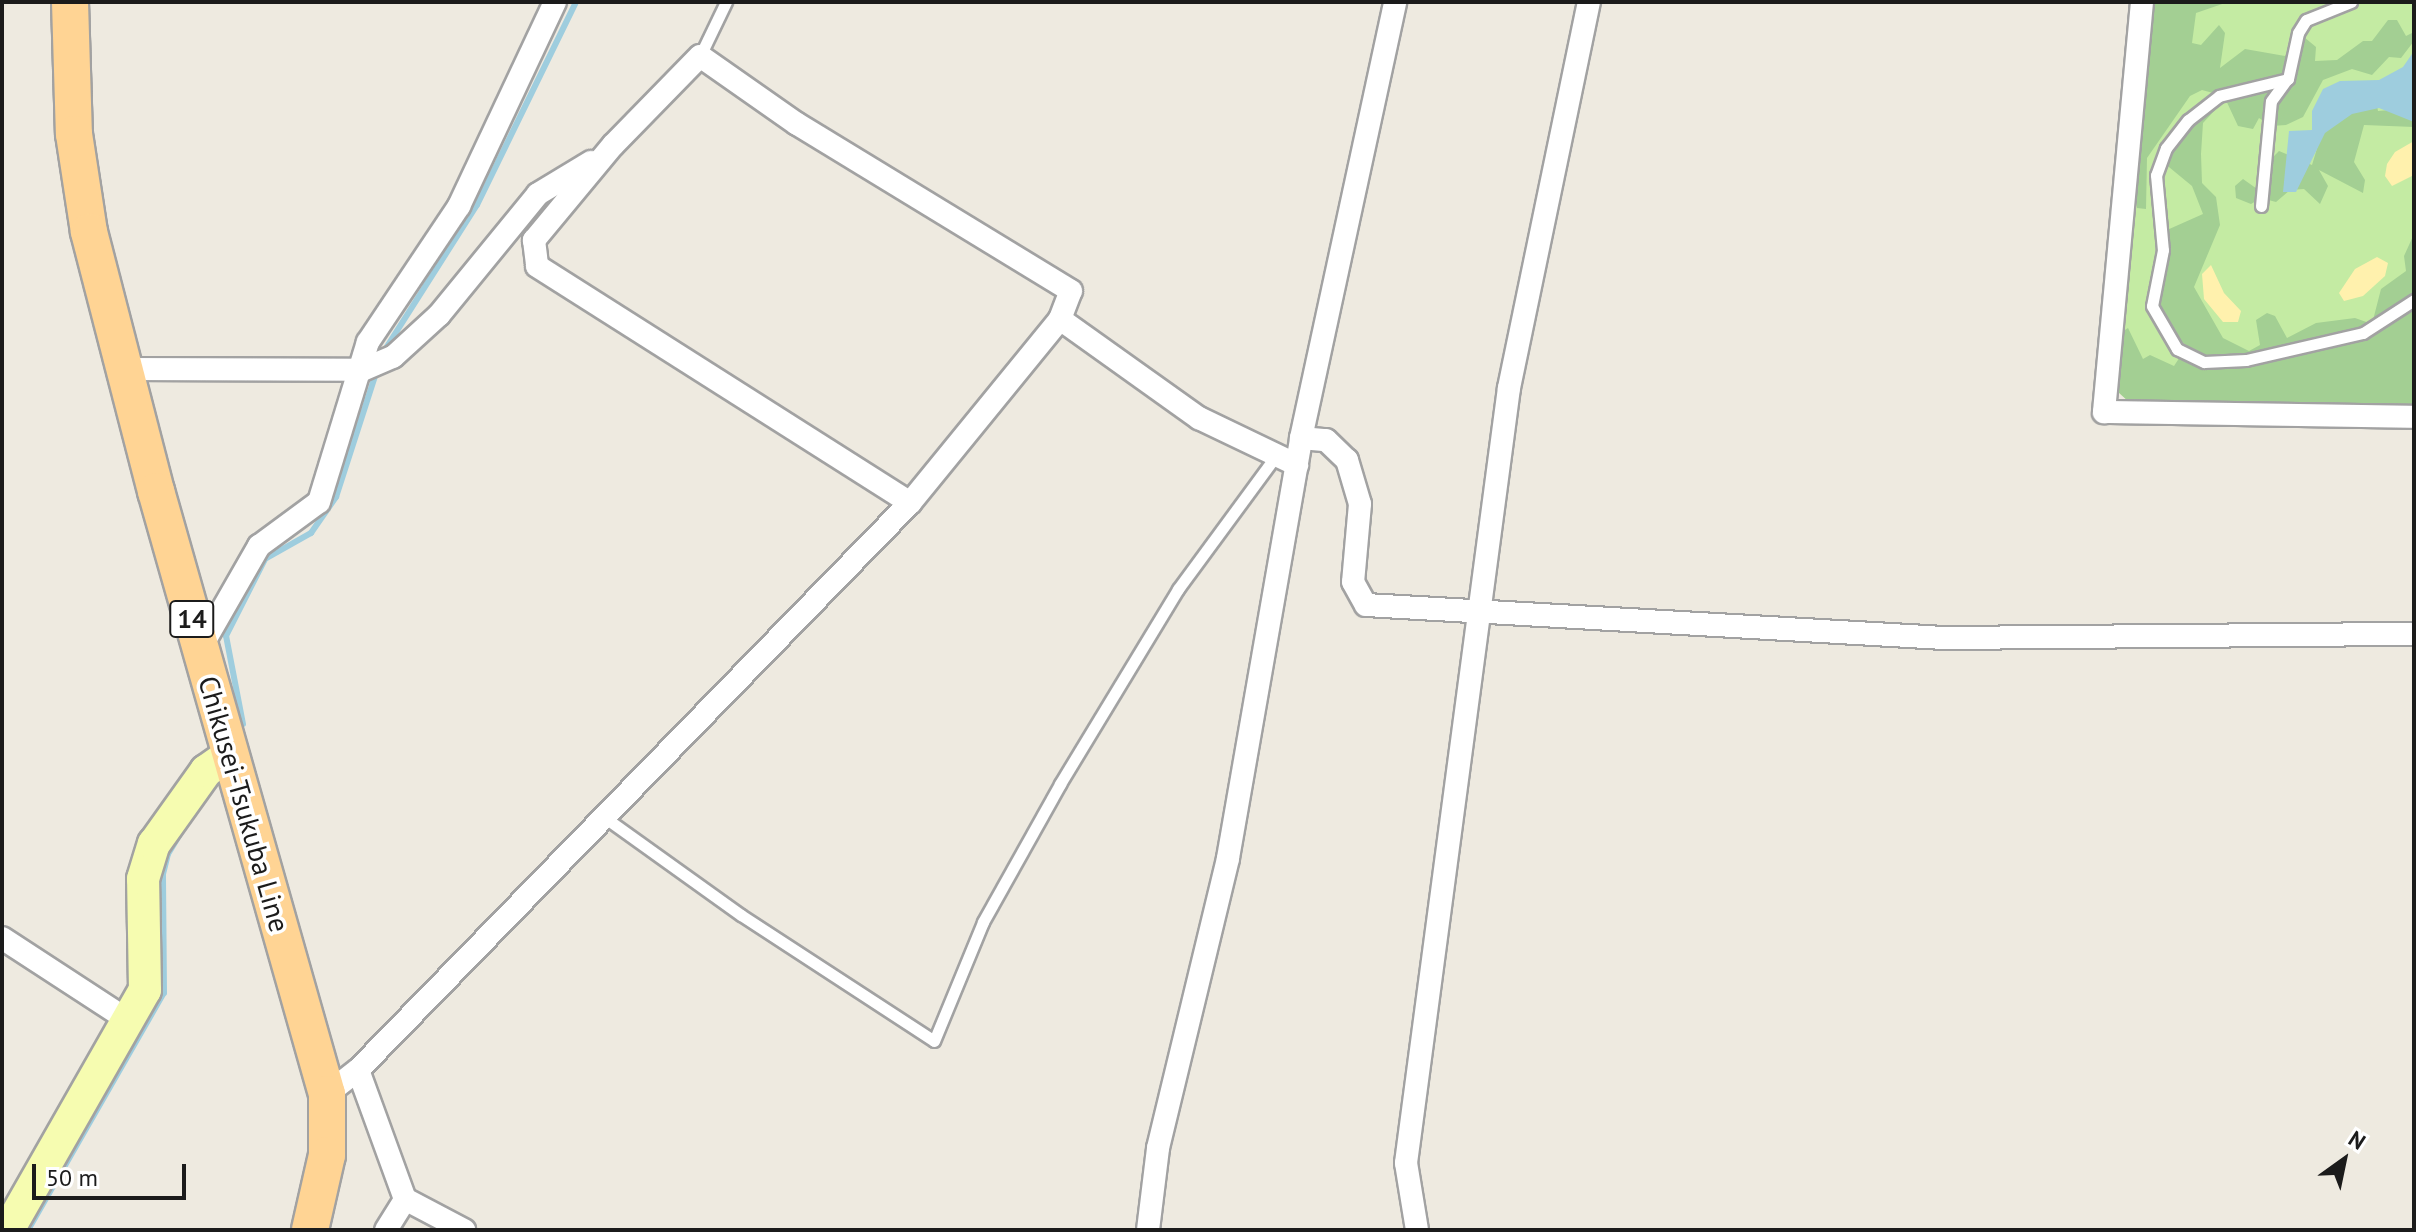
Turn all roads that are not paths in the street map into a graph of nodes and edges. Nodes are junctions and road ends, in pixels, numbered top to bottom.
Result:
1 (70, 2) edge
2 (555, 2) edge
3 (726, 2) edge
4 (1395, 2) edge
5 (1589, 2) edge
6 (2142, 2) edge
7 (2351, 2) edge
8 (700, 56) junction
9 (2288, 79) junction
10 (607, 153) junction
11 (2261, 206) dead end
12 (2414, 300) edge
13 (1060, 319) junction
14 (125, 369) junction
15 (362, 370) junction
16 (2414, 417) edge
17 (1301, 438) junction
18 (1275, 457) junction
19 (1297, 465) junction
20 (910, 503) junction
21 (1478, 612) junction
22 (2414, 634) edge
23 (200, 649) junction
24 (230, 754) junction
25 (604, 817) junction
26 (2, 938) edge
27 (131, 1022) junction
28 (358, 1070) junction
29 (327, 1094) junction
30 (405, 1199) junction
31 (8, 1230) edge
32 (310, 1230) edge
33 (386, 1230) edge
34 (464, 1230) edge
35 (1148, 1230) edge
36 (1417, 1230) edge

1 - 14 main road, Chikusei-Tsukuba Line / 14
2 - 15 street
3 - 8 lane
4 - 17 street
5 - 21 street
6 - 16 street
7 - 9 lane
8 - 10 street
8 - 13 street
9 - 11 lane
9 - 12 lane
10 - 15 street
10 - 20 street
13 - 18 street
13 - 20 street
14 - 15 street
14 - 23 main road, Chikusei-Tsukuba Line / 14
15 - 23 street
17 - 19 street
17 - 21 street
18 - 19 street
18 - 25 lane
19 - 35 street
20 - 25 street
21 - 22 street
21 - 36 street
23 - 24 main road, Chikusei-Tsukuba Line / 14
24 - 27 street
24 - 29 main road, Chikusei-Tsukuba Line / 14
25 - 28 street
26 - 27 street
27 - 31 street
28 - 29 street
28 - 30 street
29 - 32 main road, Chikusei-Tsukuba Line / 14
30 - 33 street
30 - 34 street

